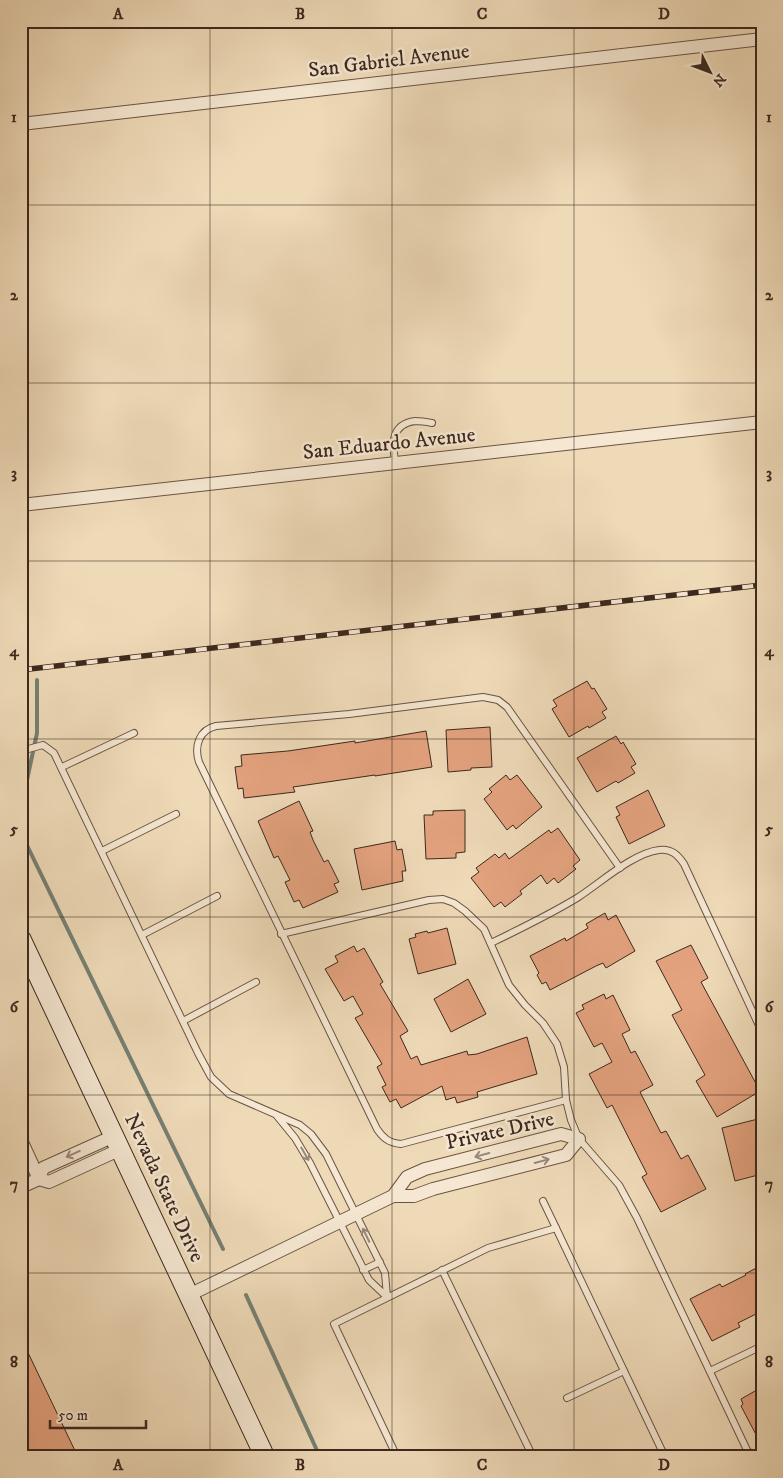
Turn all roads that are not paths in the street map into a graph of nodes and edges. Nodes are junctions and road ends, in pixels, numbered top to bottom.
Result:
1 (762, 39) edge
2 (21, 124) edge
3 (762, 422) edge
4 (432, 423) dead end
5 (397, 464) junction
6 (21, 505) edge
7 (134, 733) dead end
8 (21, 751) edge
9 (62, 767) junction
10 (176, 814) dead end
11 (102, 851) junction
12 (620, 868) junction
13 (217, 896) dead end
14 (281, 934) junction
15 (142, 935) junction
16 (22, 943) edge
17 (491, 944) junction
18 (256, 982) dead end
19 (183, 1021) junction
20 (762, 1032) edge
21 (566, 1100) junction
22 (276, 1114) junction
23 (21, 1140) edge
24 (579, 1140) junction
25 (117, 1142) junction
26 (39, 1179) junction
27 (21, 1188) edge
28 (393, 1196) junction
29 (543, 1201) dead end
30 (356, 1214) junction
31 (339, 1222) junction
32 (556, 1228) junction
33 (380, 1262) junction
34 (364, 1270) junction
35 (442, 1270) junction
36 (189, 1295) junction
37 (387, 1297) junction
38 (762, 1346) edge
39 (624, 1371) junction
40 (710, 1371) junction
41 (567, 1398) dead end
42 (265, 1457) edge
43 (397, 1457) edge
44 (533, 1457) edge
45 (665, 1457) edge
46 (754, 1457) edge

1 - 2 street, San Gabriel Avenue
3 - 5 street, San Eduardo Avenue
4 - 5 lane
5 - 6 street, San Eduardo Avenue
7 - 9 lane
8 - 9 lane
9 - 11 lane
10 - 11 lane
11 - 15 lane
12 - 14 lane
12 - 17 lane
12 - 20 lane
13 - 15 lane
14 - 17 lane
14 - 21 lane
15 - 19 lane
16 - 25 street, Nevada State Drive
17 - 21 lane
18 - 19 lane
19 - 22 lane
21 - 24 lane
22 - 30 lane
22 -> 31 lane
23 - 26 street
28 -> 24 street, Private Drive
24 -> 28 street, Private Drive
24 - 40 lane
25 - 26 street
25 - 36 street, Nevada State Drive
26 - 27 street
28 - 30 street, Private Drive
29 - 32 lane
30 - 31 street, Private Drive
33 -> 30 lane
31 - 34 lane
31 - 36 street, Private Drive
32 - 35 lane
32 - 39 lane
33 - 34 lane
33 - 37 lane
34 - 37 lane
35 - 37 lane
35 - 44 lane
36 - 42 street, Nevada State Drive
37 - 43 lane
38 - 40 lane
39 - 41 lane
39 - 45 lane
40 - 46 lane

